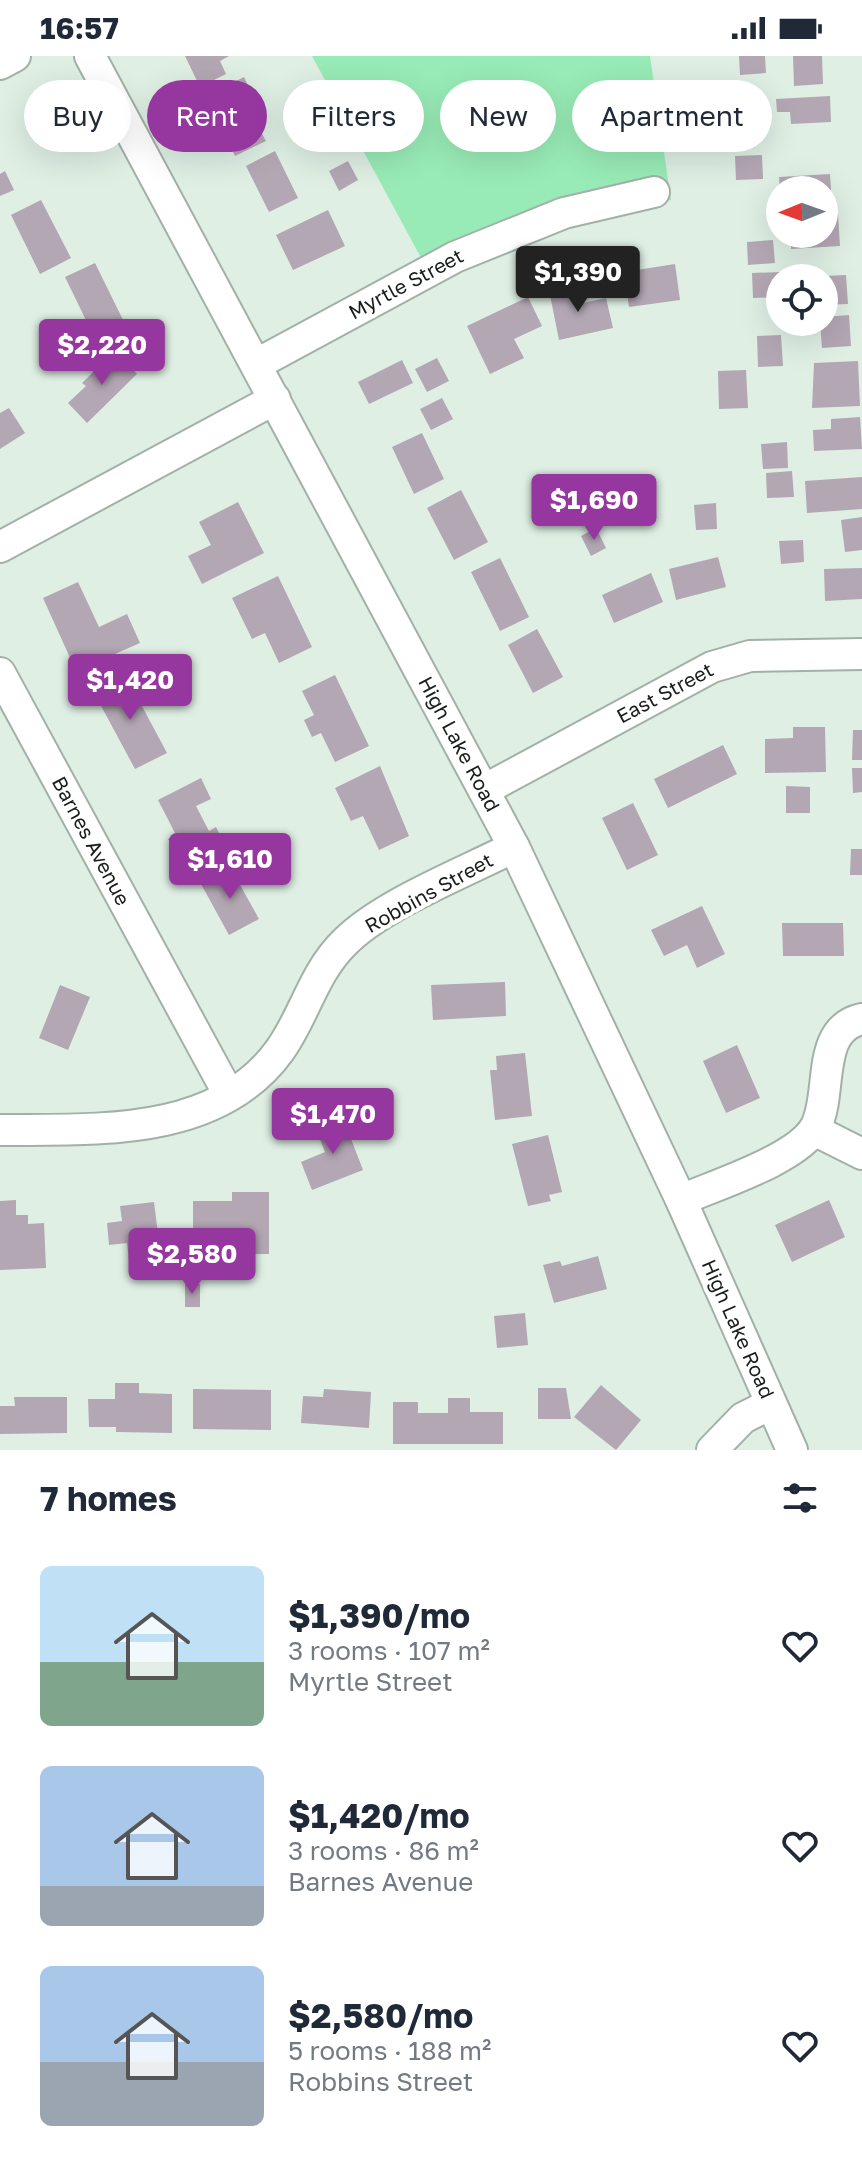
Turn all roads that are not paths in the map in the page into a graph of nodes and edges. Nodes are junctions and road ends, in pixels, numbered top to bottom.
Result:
1 (15, 56) edge
2 (90, 56) edge
3 (0, 64) edge
4 (654, 192) dead end
5 (257, 364) junction
6 (275, 399) junction
7 (0, 547) edge
8 (862, 654) edge
9 (0, 673) edge
10 (484, 790) junction
11 (514, 847) junction
12 (862, 1019) edge
13 (228, 1093) junction
14 (0, 1130) edge
15 (814, 1130) junction
16 (862, 1154) edge
17 (681, 1200) junction
18 (771, 1404) junction
19 (712, 1450) edge
20 (792, 1450) edge

1 - 3 street
2 - 5 street, High Lake Road
4 - 5 street, Myrtle Street
5 - 6 street, High Lake Road
6 - 7 street
6 - 10 street, High Lake Road
8 - 10 street, East Street
9 - 13 street, Barnes Avenue
10 - 11 street, High Lake Road
11 - 13 street, Robbins Street
11 - 17 street, High Lake Road
12 - 15 street
13 - 14 street, Robbins Street
15 - 16 street
15 - 17 street
17 - 18 street, High Lake Road
18 - 19 street
18 - 20 street, High Lake Road

